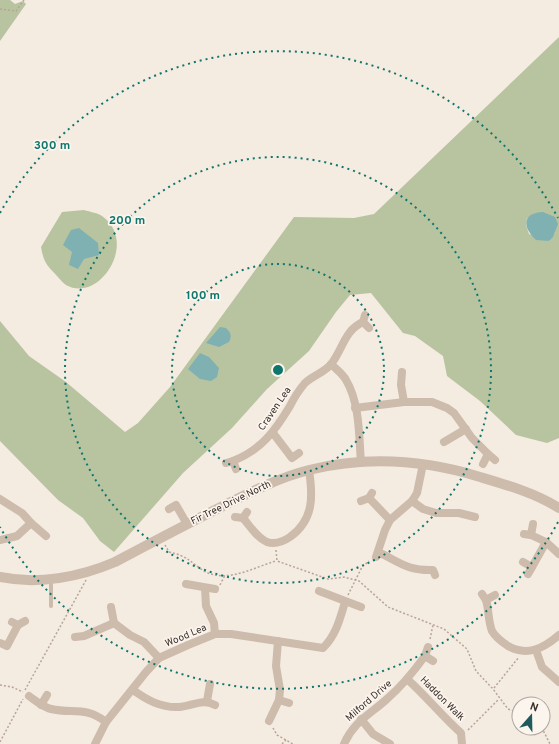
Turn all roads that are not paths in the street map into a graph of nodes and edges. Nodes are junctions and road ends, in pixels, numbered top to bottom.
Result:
1 (369, 328) dead end
2 (331, 364) junction
3 (403, 370) dead end
4 (404, 402) junction
5 (355, 408) junction
6 (466, 429) junction
7 (273, 433) junction
8 (441, 443) dead end
9 (299, 453) dead end
10 (488, 454) junction
11 (495, 460) dead end
12 (361, 463) junction
13 (423, 464) junction
14 (483, 464) dead end
15 (236, 469) dead end
16 (309, 470) junction
17 (367, 497) dead end
18 (0, 499) edge
19 (412, 501) junction
20 (172, 504) dead end
21 (559, 508) edge
22 (242, 516) dead end
23 (476, 517) dead end
24 (390, 520) junction
25 (32, 523) junction
26 (187, 524) junction
27 (533, 524) dead end
28 (46, 536) dead end
29 (0, 540) edge
30 (546, 542) junction
31 (559, 554) edge
32 (436, 561) dead end
33 (523, 562) dead end
34 (0, 577) edge
35 (52, 579) junction
36 (186, 584) dead end
37 (206, 588) junction
38 (215, 588) road end
39 (319, 591) dead end
40 (495, 595) dead end
41 (345, 602) junction
42 (51, 606) dead end
43 (111, 607) dead end
44 (361, 607) dead end
45 (18, 623) dead end
46 (114, 623) junction
47 (215, 634) junction
48 (559, 635) edge
49 (84, 636) junction
50 (75, 637) dead end
51 (278, 641) junction
52 (0, 643) edge
53 (86, 645) dead end
54 (428, 647) road end
55 (536, 650) junction
56 (425, 656) junction
57 (159, 658) junction
58 (433, 661) dead end
59 (558, 678) edge
60 (408, 679) junction
61 (210, 684) dead end
62 (133, 690) junction
63 (26, 694) road end
64 (47, 695) dead end
65 (279, 700) junction
66 (207, 701) junction
67 (289, 703) dead end
68 (41, 705) junction
69 (215, 705) dead end
70 (362, 719) junction
71 (269, 721) road end
72 (106, 722) junction
73 (95, 744) edge
74 (344, 744) edge
75 (390, 744) edge
76 (462, 744) edge

1 - 2 street, Craven Lea
2 - 5 street
2 - 7 street, Craven Lea
3 - 4 street
4 - 5 street
4 - 6 street
5 - 12 street
6 - 8 street
6 - 10 street
7 - 9 street
7 - 15 street, Craven Lea
10 - 11 street
10 - 14 street
12 - 13 street, Fir Tree Drive North
12 - 16 street, Fir Tree Drive North
13 - 19 street
13 - 21 street, Fir Tree Drive North
16 - 22 street
16 - 26 street, Fir Tree Drive North
17 - 24 street
18 - 25 street
19 - 23 street
19 - 24 street
20 - 26 street
24 - 32 street
25 - 28 street
25 - 29 street
26 - 35 street, Fir Tree Drive North
27 - 30 street
30 - 31 street
30 - 33 street
34 - 35 street, Fir Tree Drive North
35 - 42 lane
36 - 37 street
37 - 38 street
37 - 47 street
39 - 41 street
40 - 55 street
41 - 44 street
41 - 51 street, Wood Lea
43 - 46 street
45 - 52 street
46 - 49 street
46 - 57 street
47 - 51 street, Wood Lea
47 - 57 street, Wood Lea
48 - 55 street
49 - 50 street
49 - 53 street
51 - 65 street
54 - 56 street, Milford Drive
55 - 59 street
56 - 58 street
56 - 60 street, Milford Drive
57 - 62 street, Wood Lea
60 - 70 street, Milford Drive
60 - 76 street, Haddon Walk
61 - 66 street
62 - 66 street
62 - 72 street, Wood Lea
63 - 68 street
64 - 68 street
65 - 67 street
65 - 71 street
66 - 69 street
68 - 72 street
70 - 74 street, Milford Drive
70 - 75 street
72 - 73 street, Wood Lea

